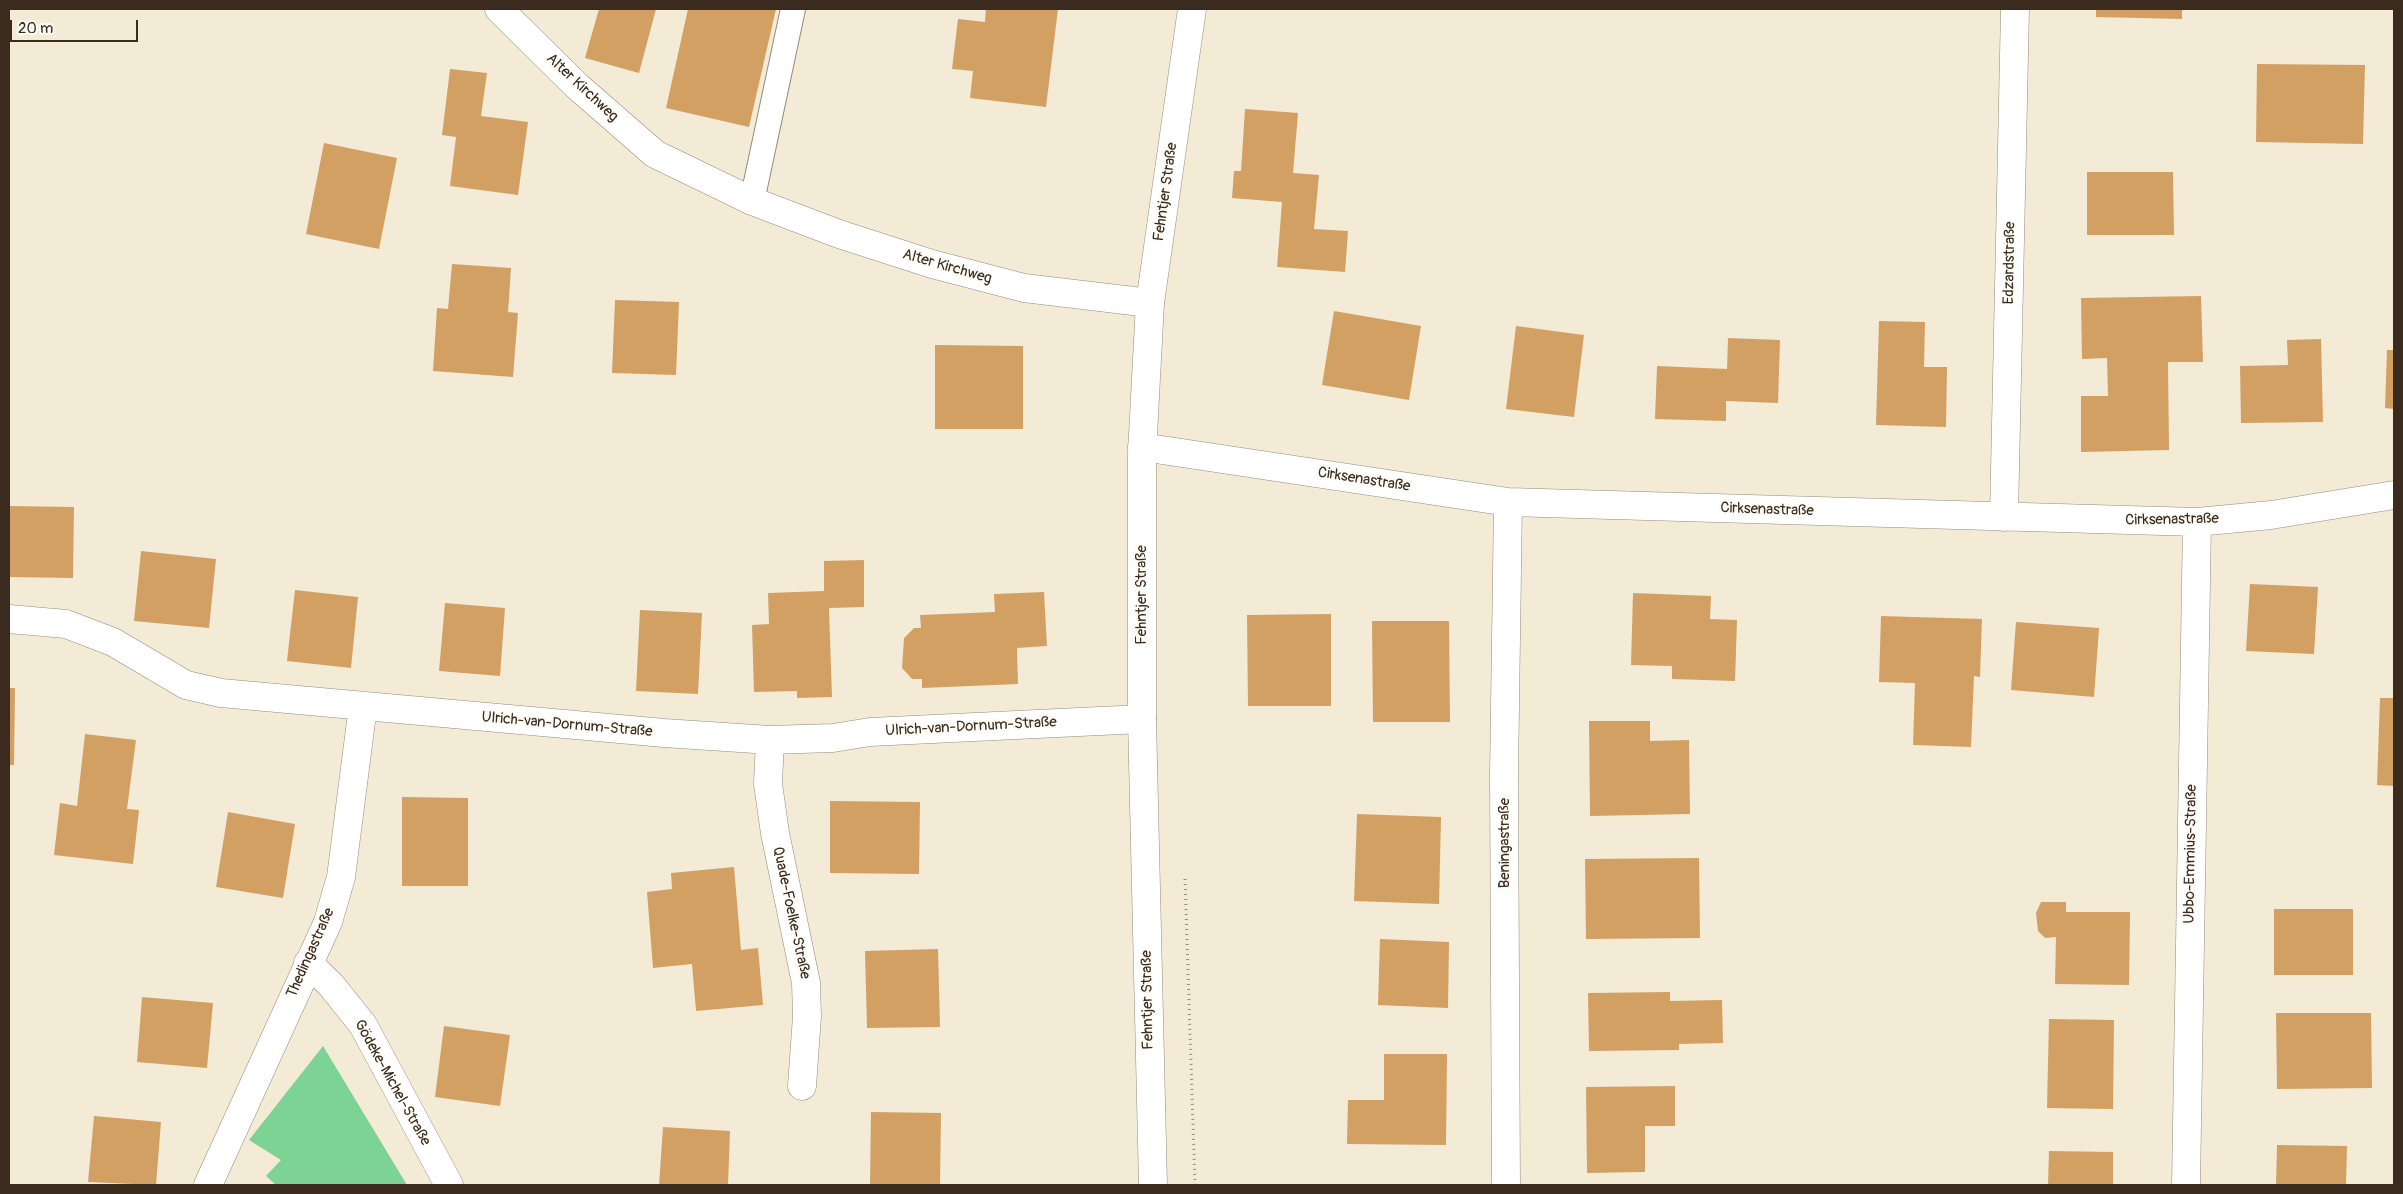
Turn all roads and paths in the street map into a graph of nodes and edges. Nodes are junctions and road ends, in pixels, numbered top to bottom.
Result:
1 (499, 9) edge
2 (794, 9) edge
3 (1192, 9) edge
4 (2015, 9) edge
5 (752, 200) junction
6 (1150, 303) junction
7 (1142, 447) junction
8 (2394, 494) edge
9 (1508, 502) junction
10 (2004, 517) junction
11 (2197, 522) junction
12 (9, 619) edge
13 (363, 706) junction
14 (1142, 720) junction
15 (770, 740) junction
16 (308, 962) junction
17 (802, 1086) dead end
18 (208, 1185) edge
19 (449, 1185) edge
20 (1152, 1185) edge
21 (1506, 1185) edge
22 (2186, 1185) edge

1 - 5 street, Alter Kirchweg
2 - 5 lane
3 - 6 street, Fehntjer Straße
4 - 10 street, Edzardstraße
5 - 6 street, Alter Kirchweg
6 - 7 street, Fehntjer Straße
7 - 9 street, Cirksenastraße
7 - 14 street, Fehntjer Straße
8 - 11 street, Cirksenastraße
9 - 10 street, Cirksenastraße
9 - 21 street, Beningastraße
10 - 11 street, Cirksenastraße
11 - 22 street, Ubbo-Emmius-Straße
12 - 13 street, Ulrich-van-Dornum-Straße
13 - 15 street, Ulrich-van-Dornum-Straße
13 - 16 street, Thedingastraße
14 - 15 street, Ulrich-van-Dornum-Straße
14 - 20 street, Fehntjer Straße
15 - 17 street, Quade-Foelke-Straße
16 - 18 street, Thedingastraße
16 - 19 street, Gödeke-Michel-Straße

